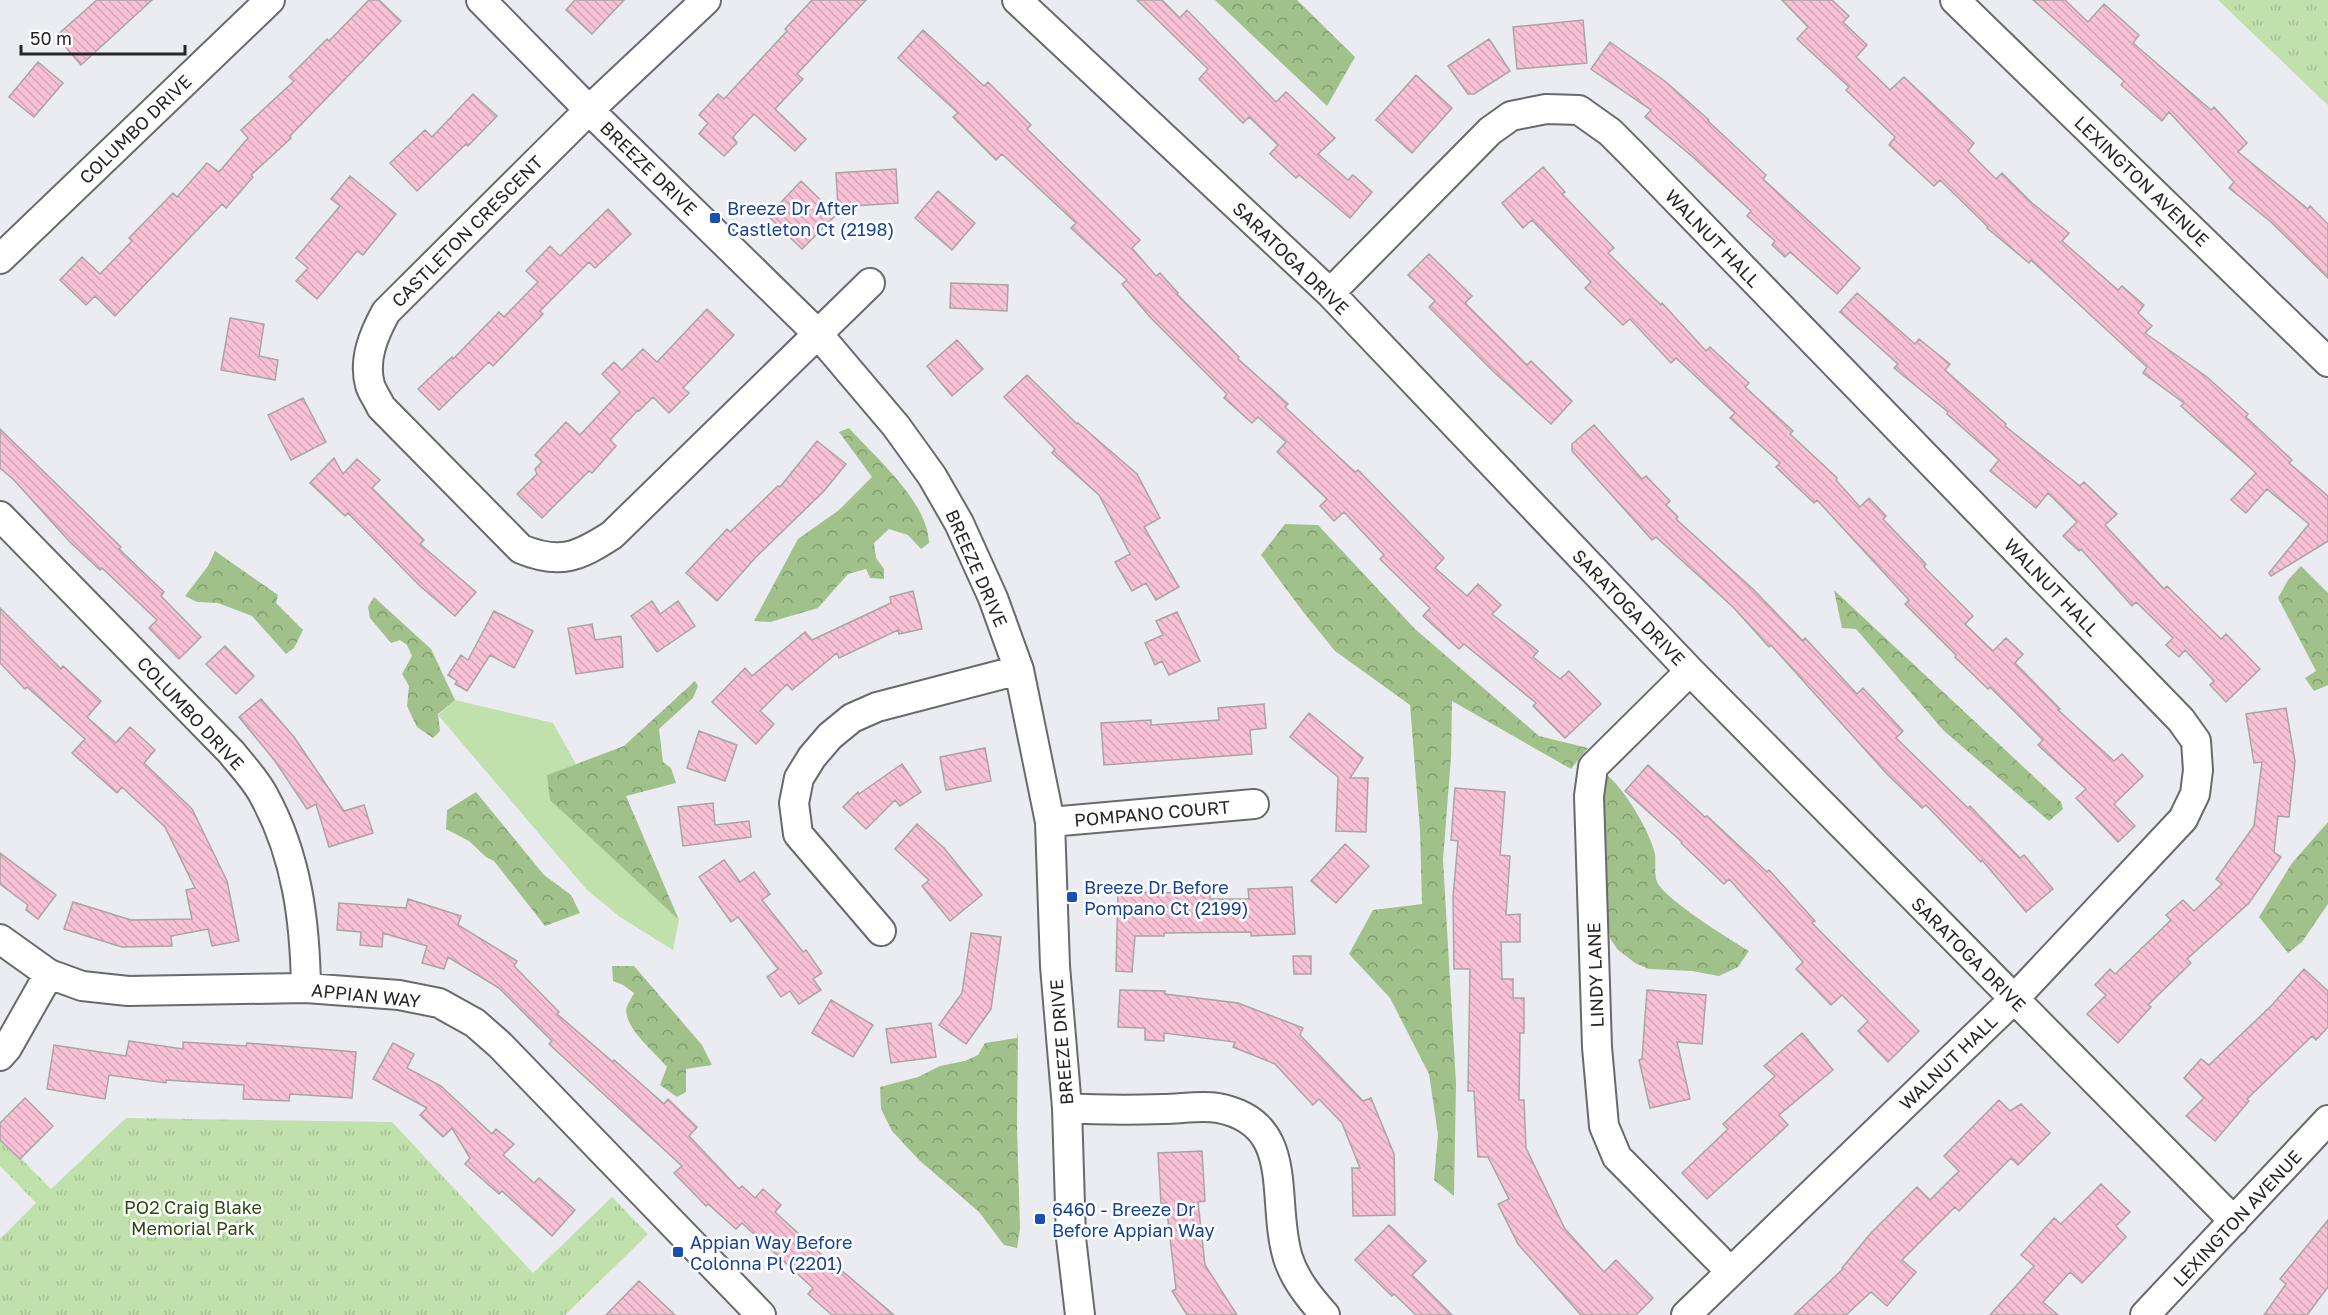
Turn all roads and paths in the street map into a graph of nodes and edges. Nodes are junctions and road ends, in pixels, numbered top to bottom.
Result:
1 (270, 0) edge
2 (481, 0) edge
3 (706, 0) edge
4 (1017, 0) edge
5 (1956, 0) edge
6 (589, 110) junction
7 (0, 259) edge
8 (870, 283) dead end
9 (1330, 293) junction
10 (818, 334) junction
11 (2328, 362) edge
12 (0, 516) edge
13 (1019, 670) junction
14 (1690, 671) junction
15 (1254, 804) dead end
16 (1050, 822) junction
17 (880, 931) dead end
18 (0, 939) edge
19 (49, 974) junction
20 (306, 988) junction
21 (2013, 1000) junction
22 (0, 1056) edge
23 (1067, 1108) junction
24 (2328, 1120) edge
25 (2234, 1221) junction
26 (1730, 1271) junction
27 (756, 1314) edge
28 (1080, 1315) edge
29 (1325, 1315) edge
30 (1686, 1315) edge
31 (2145, 1315) edge

1 - 7 street, COLUMBO DRIVE
2 - 6 street, BREEZE DRIVE
3 - 6 street, CASTLETON CRESCENT
4 - 9 street, SARATOGA DRIVE
5 - 11 street, LEXINGTON AVENUE
6 - 10 street, BREEZE DRIVE
6 - 10 street, CASTLETON CRESCENT
8 - 10 street, CASTLETON CRESCENT
9 - 14 street, SARATOGA DRIVE
9 - 21 street, WALNUT HALL
10 - 13 street, BREEZE DRIVE
12 - 20 street, COLUMBO DRIVE
13 - 16 street, BREEZE DRIVE
13 - 17 street
14 - 21 street, SARATOGA DRIVE
14 - 26 street, LINDY LANE
15 - 16 street, POMPANO COURT
16 - 23 street, BREEZE DRIVE
18 - 19 street, APPIAN WAY
19 - 20 street, APPIAN WAY
19 - 22 street
20 - 27 street, APPIAN WAY
21 - 25 street, SARATOGA DRIVE
21 - 26 street, WALNUT HALL
23 - 28 street, BREEZE DRIVE
23 - 29 street
24 - 25 street, LEXINGTON AVENUE
25 - 31 street, LEXINGTON AVENUE
26 - 30 street, WALNUT HALL

